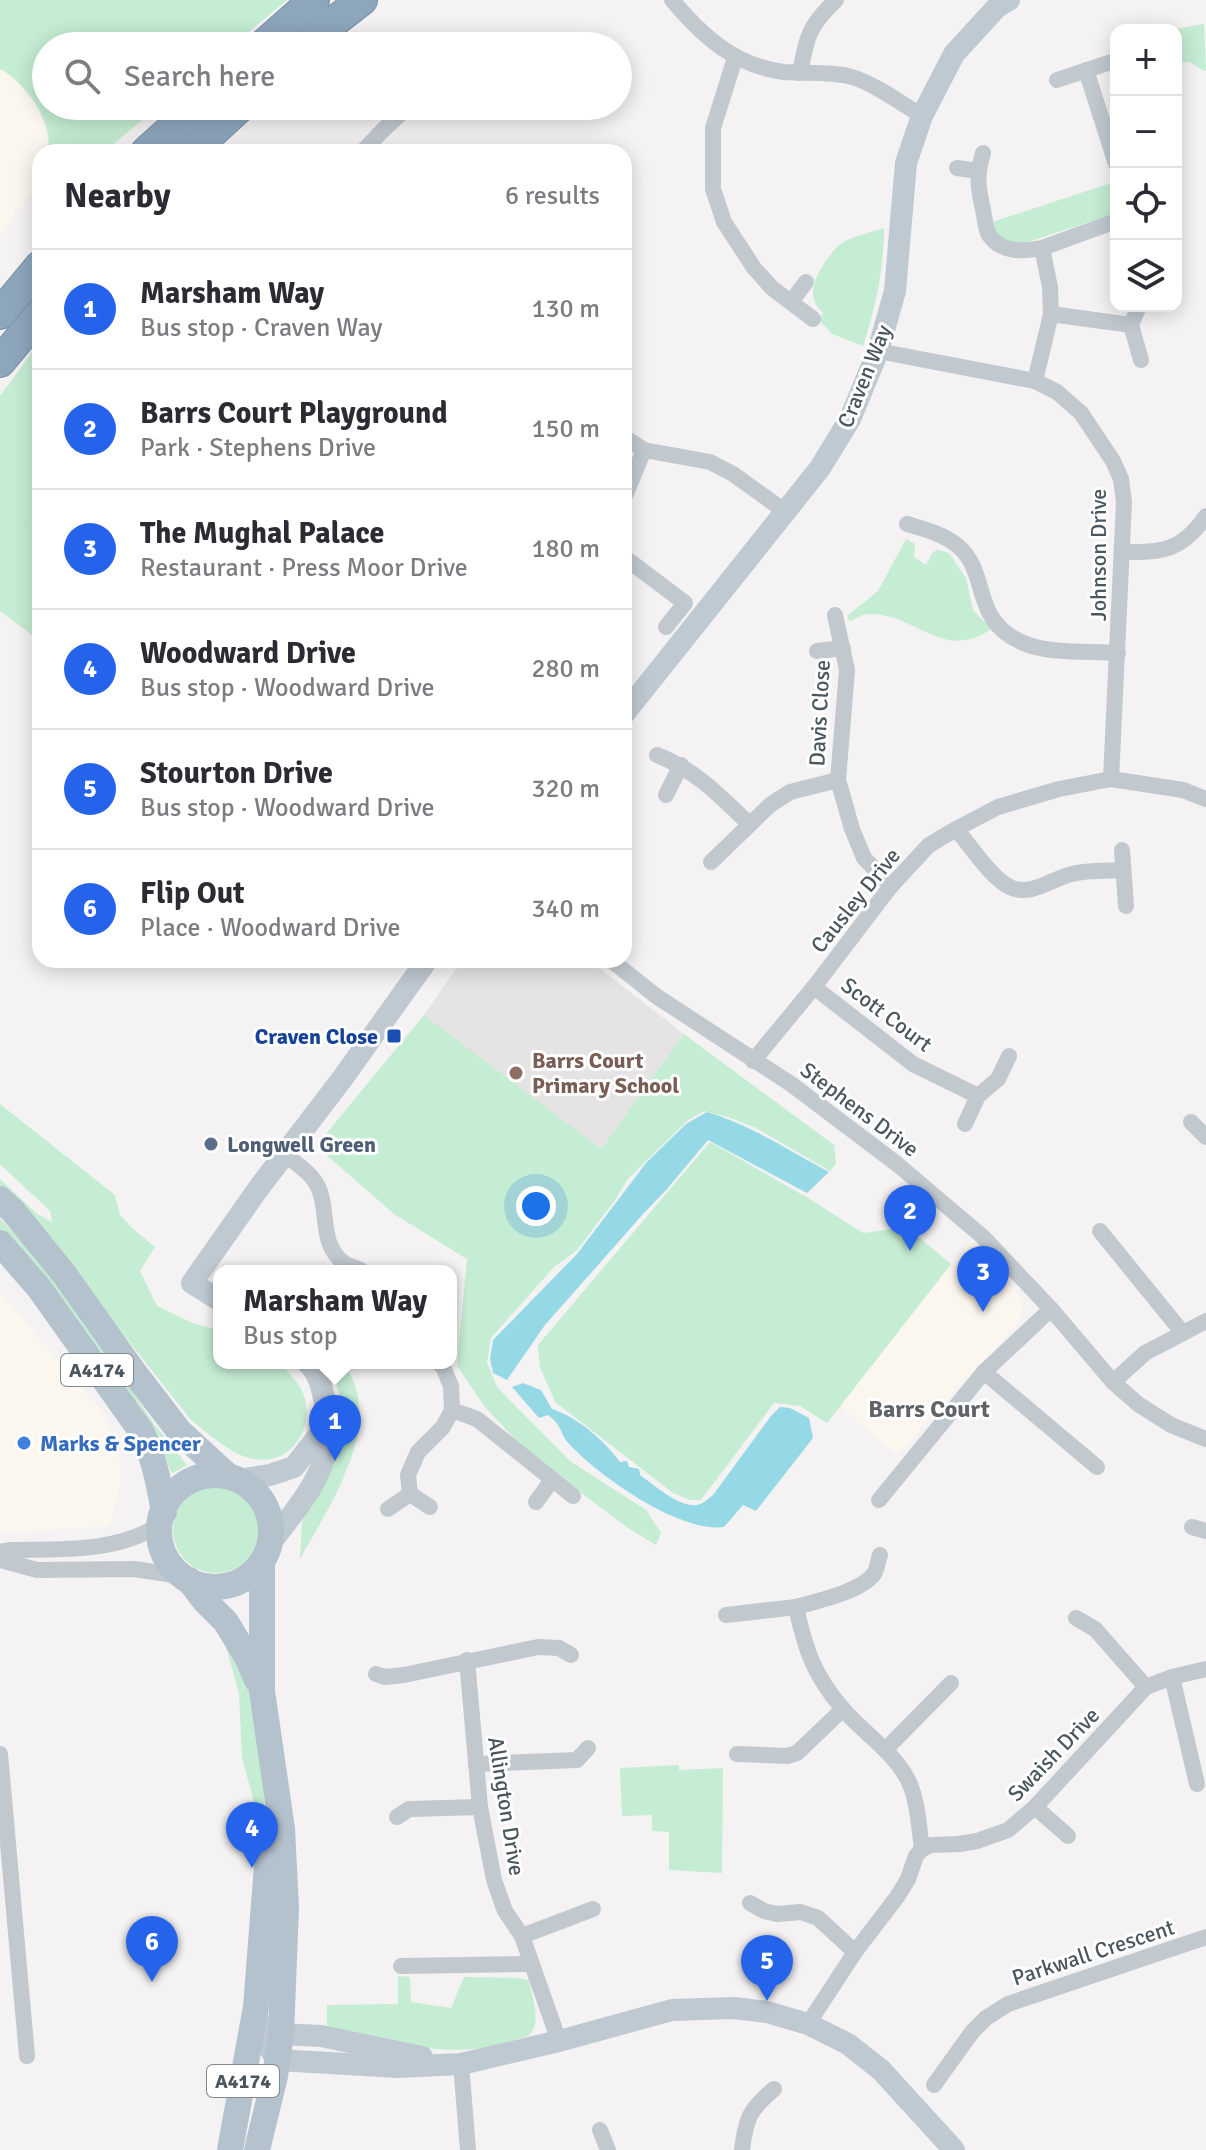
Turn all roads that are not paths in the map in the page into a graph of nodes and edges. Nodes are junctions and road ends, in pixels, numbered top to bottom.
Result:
1 (314, 0) edge
2 (362, 0) edge
3 (672, 0) edge
4 (836, 0) edge
5 (1009, 0) edge
6 (278, 32) edge
7 (322, 32) edge
8 (735, 58) junction
9 (1110, 62) edge
10 (1086, 70) junction
11 (800, 73) junction
12 (1057, 80) dead end
13 (922, 116) junction
14 (181, 120) edge
15 (226, 120) edge
16 (395, 120) edge
17 (155, 144) edge
18 (200, 144) edge
19 (370, 144) edge
20 (1110, 145) edge
21 (983, 153) dead end
22 (957, 168) dead end
23 (978, 171) junction
24 (1110, 223) edge
25 (1042, 248) junction
26 (32, 276) edge
27 (806, 282) dead end
28 (791, 302) junction
29 (1136, 312) edge
30 (0, 314) edge
31 (1051, 314) junction
32 (813, 319) dead end
33 (32, 324) edge
34 (1131, 325) junction
35 (878, 351) junction
36 (1141, 360) dead end
37 (0, 362) edge
38 (1035, 381) junction
39 (632, 442) edge
40 (644, 450) junction
41 (632, 479) edge
42 (786, 512) junction
43 (1206, 516) edge
44 (907, 524) dead end
45 (1123, 552) junction
46 (632, 563) edge
47 (835, 615) dead end
48 (666, 627) dead end
49 (843, 648) junction
50 (817, 651) dead end
51 (1118, 653) junction
52 (632, 704) edge
53 (657, 755) dead end
54 (681, 765) junction
55 (1111, 779) junction
56 (838, 780) junction
57 (666, 795) dead end
58 (1206, 799) edge
59 (749, 824) junction
60 (956, 829) junction
61 (1122, 850) dead end
62 (711, 862) dead end
63 (1123, 870) junction
64 (891, 886) junction
65 (1126, 906) dead end
66 (421, 968) edge
67 (621, 968) edge
68 (814, 987) junction
69 (1009, 1056) dead end
70 (753, 1061) junction
71 (978, 1096) junction
72 (1191, 1122) dead end
73 (965, 1124) dead end
74 (1206, 1137) edge
75 (285, 1154) junction
76 (0, 1199) edge
77 (1100, 1231) dead end
78 (0, 1243) edge
79 (348, 1265) edge
80 (213, 1296) edge
81 (1051, 1309) junction
82 (1206, 1321) edge
83 (1182, 1332) junction
84 (314, 1369) edge
85 (444, 1369) edge
86 (984, 1372) junction
87 (1113, 1382) junction
88 (452, 1410) junction
89 (326, 1426) junction
90 (1206, 1439) edge
91 (1097, 1467) dead end
92 (233, 1478) junction
93 (552, 1480) junction
94 (410, 1494) junction
95 (573, 1496) dead end
96 (879, 1500) dead end
97 (536, 1502) dead end
98 (430, 1507) dead end
99 (388, 1509) dead end
100 (161, 1519) junction
101 (0, 1552) edge
102 (266, 1553) junction
103 (880, 1555) dead end
104 (0, 1560) edge
105 (185, 1578) junction
106 (796, 1607) junction
107 (726, 1615) dead end
108 (1076, 1618) dead end
109 (571, 1655) dead end
110 (467, 1660) junction
111 (1206, 1669) edge
112 (376, 1674) dead end
113 (1172, 1677) junction
114 (951, 1683) dead end
115 (1146, 1687) junction
116 (262, 1691) junction
117 (843, 1709) junction
118 (588, 1748) dead end
119 (885, 1750) junction
120 (0, 1754) edge
121 (737, 1754) dead end
122 (476, 1764) junction
123 (272, 1769) junction
124 (1197, 1784) dead end
125 (480, 1807) junction
126 (1035, 1807) junction
127 (397, 1817) dead end
128 (1068, 1836) dead end
129 (922, 1849) junction
130 (750, 1903) dead end
131 (593, 1909) dead end
132 (522, 1936) junction
133 (1206, 1937) edge
134 (855, 1952) junction
135 (530, 1964) junction
136 (401, 1966) dead end
137 (256, 2012) junction
138 (808, 2024) junction
139 (559, 2041) junction
140 (276, 2048) junction
141 (27, 2056) dead end
142 (461, 2064) junction
143 (934, 2085) dead end
144 (774, 2089) dead end
145 (600, 2130) dead end
146 (230, 2150) edge
147 (238, 2150) edge
148 (257, 2150) edge
149 (468, 2150) edge
150 (608, 2150) edge
151 (742, 2150) edge
152 (953, 2150) edge

1 - 6 highway
2 - 7 highway
3 - 8 street
4 - 11 street
5 - 13 street, Craven Way
8 - 11 street
8 - 28 street
9 - 10 street
10 - 12 street
10 - 20 street
11 - 13 street
13 - 35 street, Craven Way
14 - 17 highway
15 - 18 highway
16 - 19 street
21 - 23 street
22 - 23 street
23 - 25 street
24 - 25 street
25 - 31 street
26 - 30 highway
27 - 28 street
28 - 32 street
29 - 34 street
31 - 34 street
31 - 38 street
33 - 37 highway
34 - 36 street
35 - 38 street, Johnson Drive
35 - 42 street, Craven Way
38 - 45 street, Johnson Drive
39 - 40 street
40 - 41 street
40 - 42 street
42 - 52 street, Craven Way
43 - 45 street
44 - 51 street
45 - 51 street, Johnson Drive
46 - 48 street
47 - 49 street, Davis Close
49 - 50 street, Davis Close
49 - 56 street, Davis Close
51 - 55 street, Johnson Drive
53 - 54 street
54 - 57 street
54 - 59 street
55 - 58 street, Causley Drive
55 - 60 street, Causley Drive
56 - 59 street, Davis Close
56 - 64 street, Davis Close
59 - 62 street, Davis Close
60 - 63 street
60 - 64 street, Causley Drive
61 - 63 street
63 - 65 street
64 - 68 street, Causley Drive
66 - 75 street
67 - 70 street, Stephens Drive
68 - 70 street, Causley Drive
68 - 71 street, Scott Court
69 - 71 street
70 - 81 street, Stephens Drive
71 - 73 street
72 - 74 street
75 - 79 street
75 - 80 street
76 - 92 main road, A4174
77 - 83 street
78 - 100 main road, A4174
81 - 86 street
81 - 87 street, Stephens Drive
82 - 83 street
83 - 87 street
84 - 89 street
85 - 88 street
86 - 91 street
86 - 96 street
87 - 90 street, Stephens Drive
88 - 93 street
88 - 94 street
89 - 92 street
89 - 102 street
92 - 100 main road
92 - 102 main road, A4174
93 - 95 street
93 - 97 street
94 - 98 street
94 - 99 street
100 - 101 street
100 - 105 main road, A4174
102 - 105 main road
102 - 116 main road, A4174
103 - 106 street
104 - 105 street
105 - 116 main road, A4174
106 - 107 street
106 - 117 street
108 - 115 street
109 - 110 street
110 - 112 street
110 - 122 street, Allington Drive
111 - 113 street, Swaish Drive
113 - 115 street, Swaish Drive
113 - 124 street
114 - 119 street
115 - 126 street, Swaish Drive
116 - 123 main road, A4174
117 - 119 street
117 - 121 street
118 - 122 street
119 - 129 street
120 - 141 street
122 - 125 street, Allington Drive
123 - 137 main road, A4174
123 - 140 main road, A4174
125 - 127 street
125 - 132 street, Allington Drive
126 - 128 street
126 - 129 street, Swaish Drive
129 - 134 street
130 - 134 street
131 - 132 street
132 - 135 street, Allington Drive
133 - 143 street, Parkwall Crescent
134 - 138 street
135 - 136 street
135 - 139 street, Allington Drive
137 - 140 street
137 - 146 main road, A4174
138 - 139 street
138 - 152 street
139 - 142 street
140 - 142 street
140 - 147 main road, A4174
140 - 148 main road, A4174
142 - 149 street
144 - 151 street
145 - 150 street

